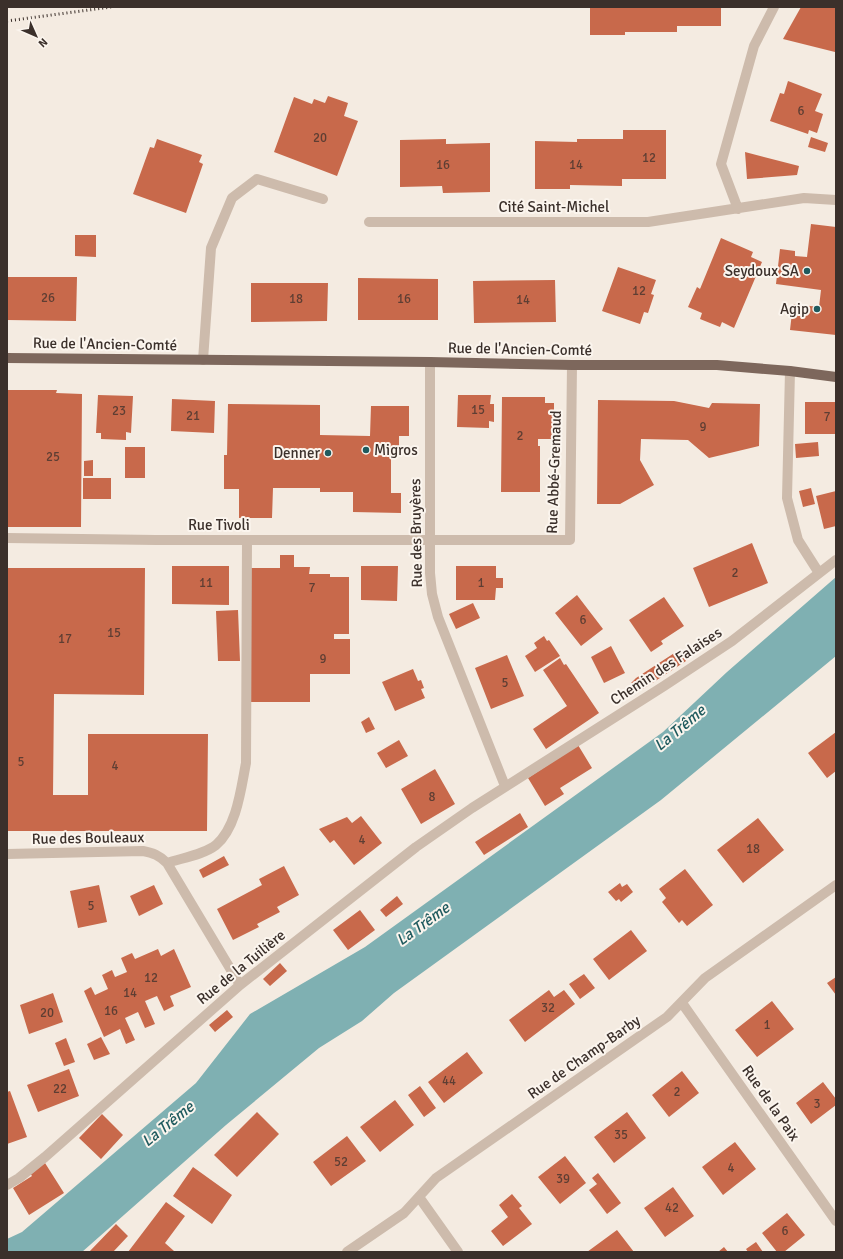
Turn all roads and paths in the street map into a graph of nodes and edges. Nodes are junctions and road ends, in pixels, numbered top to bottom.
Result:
1 (774, 7) edge
2 (323, 199) dead end
3 (836, 200) edge
4 (738, 209) junction
5 (369, 222) dead end
6 (7, 358) edge
7 (203, 360) junction
8 (430, 362) junction
9 (572, 365) junction
10 (790, 371) junction
11 (836, 377) edge
12 (7, 538) edge
13 (247, 540) junction
14 (431, 540) junction
15 (836, 560) edge
16 (819, 573) junction
17 (505, 786) junction
18 (7, 854) edge
19 (167, 863) junction
20 (836, 885) edge
21 (240, 985) junction
22 (682, 1003) junction
23 (7, 1185) edge
24 (419, 1197) junction
25 (836, 1221) edge
26 (347, 1252) edge
27 (458, 1252) edge

1 - 4 street
2 - 7 street
3 - 4 street, Cité Saint-Michel
4 - 5 street, Cité Saint-Michel
6 - 7 main road, Rue de l'Ancien-Comté
7 - 8 main road, Rue de l'Ancien-Comté
8 - 9 main road, Rue de l'Ancien-Comté
8 - 14 street, Rue des Bruyères
9 - 10 main road, Rue de l'Ancien-Comté
9 - 14 street, Rue Abbé-Gremaud
10 - 11 main road, Rue de l'Ancien-Comté
10 - 16 street
12 - 13 street, Rue Tivoli
13 - 14 street, Rue Tivoli
13 - 19 street
14 - 17 street, Rue des Bruyères
15 - 16 street, Chemin des Falaises
16 - 17 street, Chemin des Falaises
17 - 21 street, Rue de la Tuilière
18 - 19 street, Rue des Bouleaux
19 - 21 street, Rue des Bouleaux
20 - 22 street, Rue de Champ-Barby
21 - 23 street, Rue de la Tuilière
22 - 24 street, Rue de Champ-Barby
22 - 25 street, Rue de la Paix
24 - 26 street, Rue de Champ-Barby
24 - 27 street

